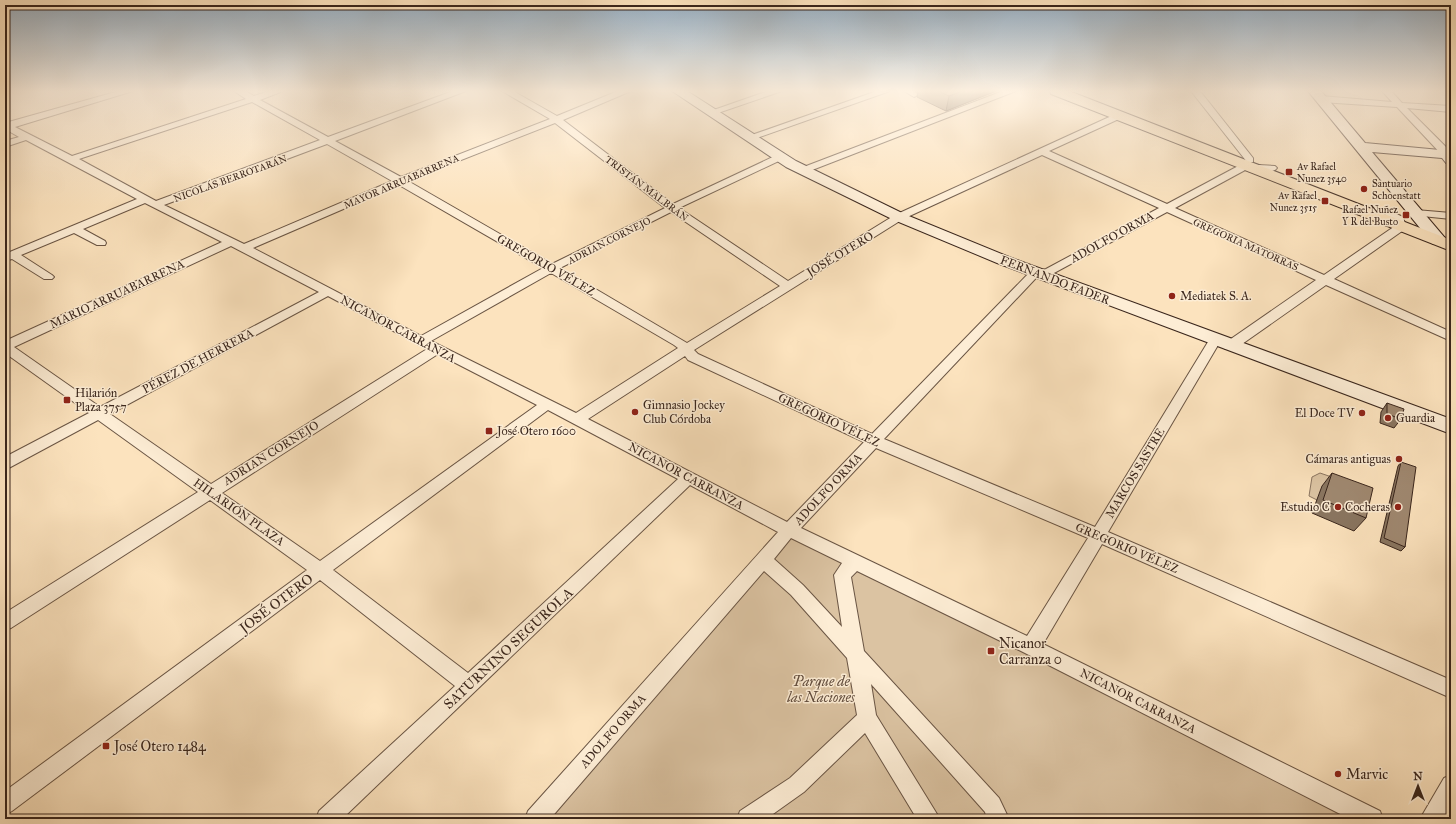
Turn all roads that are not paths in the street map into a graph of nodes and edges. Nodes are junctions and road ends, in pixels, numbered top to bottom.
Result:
1 (11, 129) edge
2 (163, 129) edge
3 (307, 129) edge
4 (360, 129) edge
5 (527, 129) edge
6 (570, 129) edge
7 (739, 129) edge
8 (774, 129) edge
9 (912, 129) edge
10 (1089, 129) edge
11 (1155, 129) edge
12 (1165, 129) edge
13 (1223, 129) edge
14 (1346, 129) edge
15 (1423, 129) edge
16 (27, 137) junction
17 (751, 137) junction
18 (328, 141) junction
19 (5, 144) edge
20 (1360, 147) junction
21 (1042, 151) junction
22 (1449, 156) edge
23 (780, 157) junction
24 (71, 159) junction
25 (1248, 163) junction
26 (804, 170) junction
27 (400, 181) junction
28 (150, 203) junction
29 (672, 208) junction
30 (1166, 208) junction
31 (1388, 212) junction
32 (1416, 213) junction
33 (1451, 216) edge
34 (899, 217) junction
35 (1401, 227) junction
36 (1428, 228) junction
37 (74, 229) junction
38 (1447, 241) edge
39 (230, 242) junction
40 (100, 243) dead end
41 (244, 248) junction
42 (9, 257) edge
43 (552, 268) junction
44 (1040, 274) junction
45 (48, 277) dead end
46 (1324, 279) junction
47 (788, 286) junction
48 (327, 292) junction
49 (1451, 337) edge
50 (421, 341) junction
51 (1222, 343) junction
52 (5, 346) edge
53 (436, 349) junction
54 (686, 349) junction
55 (547, 404) junction
56 (101, 413) junction
57 (578, 419) junction
58 (1451, 427) edge
59 (874, 441) junction
60 (5, 464) edge
61 (689, 477) junction
62 (210, 492) junction
63 (789, 530) junction
64 (1098, 535) junction
65 (762, 560) junction
66 (854, 562) junction
67 (320, 570) junction
68 (5, 622) edge
69 (1031, 647) junction
70 (856, 654) junction
71 (469, 686) junction
72 (1451, 689) edge
73 (867, 718) junction
74 (1451, 785) edge
75 (5, 804) edge
76 (327, 819) edge
77 (536, 819) edge
78 (748, 819) edge
79 (929, 819) edge
80 (998, 819) edge
81 (1372, 819) edge
82 (1431, 819) edge

1 - 16 street, NICANOR CARRANZA
2 - 24 street
3 - 18 street, GREGORIO VÉLEZ
4 - 18 street, NICOLÁS BERROTARÁN
5 - 27 street, MAYOR ARRUABARRENA
6 - 29 street, TRISTÁN MALBRÁN
7 - 17 main road, FERNANDO FADER
8 - 17 street
9 - 26 street
10 - 21 street, JOSÉ OTERO
11 - 25 main road
12 - 25 main road
13 - 25 street
14 - 20 main road
15 - 22 street
16 - 19 street
16 - 24 street, NICANOR CARRANZA
17 - 23 main road, FERNANDO FADER
18 - 27 street, GREGORIO VÉLEZ
18 - 28 street, NICOLÁS BERROTARÁN
20 - 22 main road
20 - 32 main road
21 - 30 street, GREGORIA MATORRAS
21 - 34 street, JOSÉ OTERO
23 - 26 main road, FERNANDO FADER
23 - 29 street, ADRIAN CORNEJO
24 - 28 street, NICANOR CARRANZA
25 - 30 street, ADOLFO ORMA
25 - 31 main road
25 - 35 main road
26 - 34 main road, FERNANDO FADER
27 - 41 street, MAYOR ARRUABARRENA
27 - 43 street, GREGORIO VÉLEZ
28 - 37 street, NICOLÁS BERROTARÁN
28 - 39 street, NICANOR CARRANZA
29 - 43 street, ADRIAN CORNEJO
29 - 47 street, TRISTÁN MALBRÁN
30 - 44 street, ADOLFO ORMA
30 - 46 street, GREGORIA MATORRAS
31 - 35 street
31 - 36 main road
32 - 33 street
32 - 36 main road
34 - 44 main road, FERNANDO FADER
34 - 47 street, JOSÉ OTERO
35 - 38 main road
35 - 46 street, MARCOS SASTRE
36 - 38 main road
37 - 40 street
37 - 42 street, NICOLÁS BERROTARÁN
39 - 41 street, NICANOR CARRANZA
39 - 52 street, MARIO ARRUABARRENA
41 - 48 street, NICANOR CARRANZA
42 - 45 street
43 - 50 street, ADRIAN CORNEJO
43 - 54 street, GREGORIO VÉLEZ
44 - 51 main road, FERNANDO FADER
44 - 59 street, ADOLFO ORMA
46 - 49 street, GREGORIA MATORRAS
46 - 51 street, MARCOS SASTRE
47 - 54 street, JOSÉ OTERO
48 - 50 street, NICANOR CARRANZA
48 - 56 street, PÉREZ DE HERRERA
50 - 53 street, NICANOR CARRANZA
51 - 58 main road, FERNANDO FADER
51 - 64 street, MARCOS SASTRE
52 - 56 street, HILARIÓN PLAZA
53 - 55 street, NICANOR CARRANZA
53 - 62 street, ADRIAN CORNEJO
54 - 57 street, JOSÉ OTERO
54 - 59 street, GREGORIO VÉLEZ
55 - 57 street, NICANOR CARRANZA
55 - 67 street, JOSÉ OTERO
56 - 60 street, PÉREZ DE HERRERA
56 - 62 street, HILARIÓN PLAZA
57 - 61 street, NICANOR CARRANZA
59 - 63 street, ADOLFO ORMA
59 - 64 street, GREGORIO VÉLEZ
61 - 63 street, NICANOR CARRANZA
61 - 71 street, SATURNINO SEGUROLA
62 - 67 street, HILARIÓN PLAZA
62 - 68 street, ADRIAN CORNEJO
63 - 65 street, ADOLFO ORMA
63 - 66 street, NICANOR CARRANZA
64 - 69 street, MARCOS SASTRE
64 - 72 street, GREGORIO VÉLEZ
65 - 70 street
65 - 77 street, ADOLFO ORMA
66 - 69 street, NICANOR CARRANZA
66 - 70 street
67 - 71 street, HILARIÓN PLAZA
67 - 75 street, JOSÉ OTERO
69 - 81 street, NICANOR CARRANZA
70 - 73 street
70 - 80 street
71 - 76 street, SATURNINO SEGUROLA
73 - 78 street
73 - 79 street
74 - 82 street

